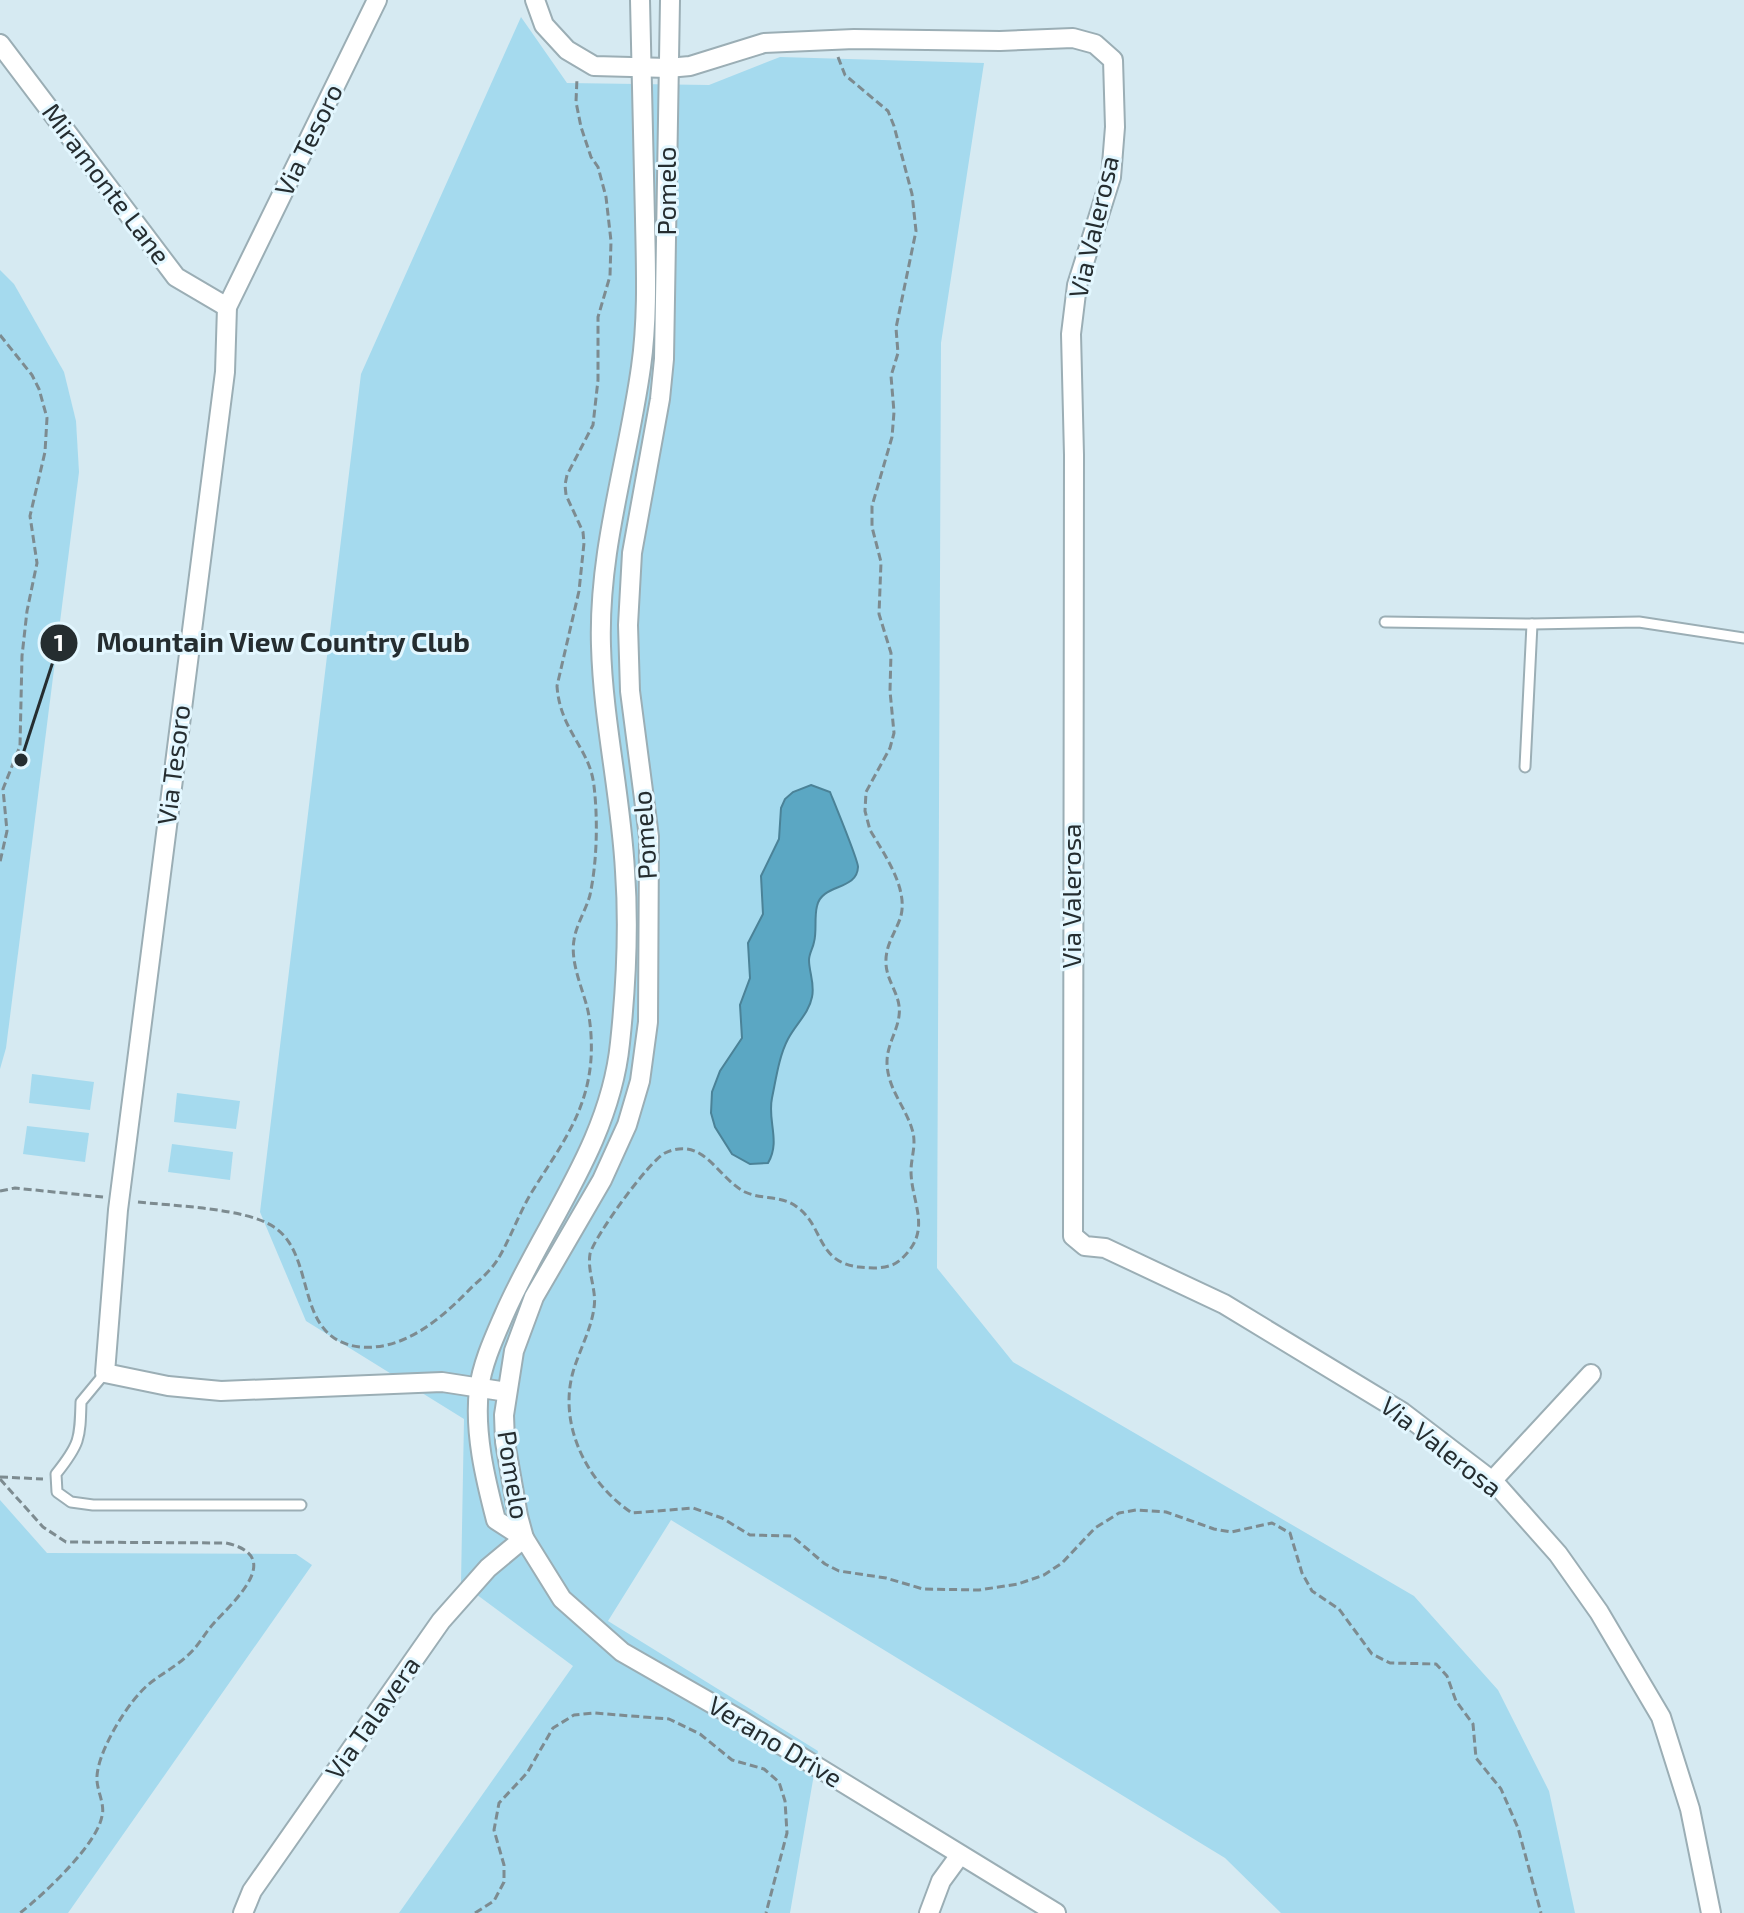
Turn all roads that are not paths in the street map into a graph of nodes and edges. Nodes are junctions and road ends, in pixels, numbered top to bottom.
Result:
1 (377, 0) edge
2 (535, 0) edge
3 (640, 0) edge
4 (670, 0) edge
5 (0, 44) edge
6 (642, 68) junction
7 (668, 68) junction
8 (227, 307) junction
9 (1385, 622) dead end
10 (1532, 624) junction
11 (1744, 638) edge
12 (1525, 767) dead end
13 (105, 1373) junction
14 (1591, 1374) dead end
15 (479, 1388) junction
16 (507, 1392) junction
17 (1492, 1481) junction
18 (301, 1505) dead end
19 (524, 1538) junction
20 (960, 1855) junction
21 (243, 1913) edge
22 (929, 1913) edge
23 (1056, 1913) edge
24 (1711, 1913) edge

1 - 8 street, Via Tesoro
2 - 6 street, Via Valerosa
3 - 6 street, Pomelo
4 - 7 street, Pomelo
5 - 8 street, Miramonte Lane
6 - 7 street, Via Valerosa
6 - 15 street, Pomelo
7 - 16 street, Pomelo
7 - 17 street, Via Valerosa
8 - 13 street, Via Tesoro
9 - 10 lane
10 - 11 lane
10 - 12 lane
13 - 15 street
13 - 18 lane
14 - 17 street
15 - 16 street
15 - 19 street, Pomelo
16 - 19 street, Pomelo
17 - 24 street, Via Valerosa
19 - 20 street, Verano Drive
19 - 21 street, Via Talavera
20 - 22 street
20 - 23 street, Verano Drive

